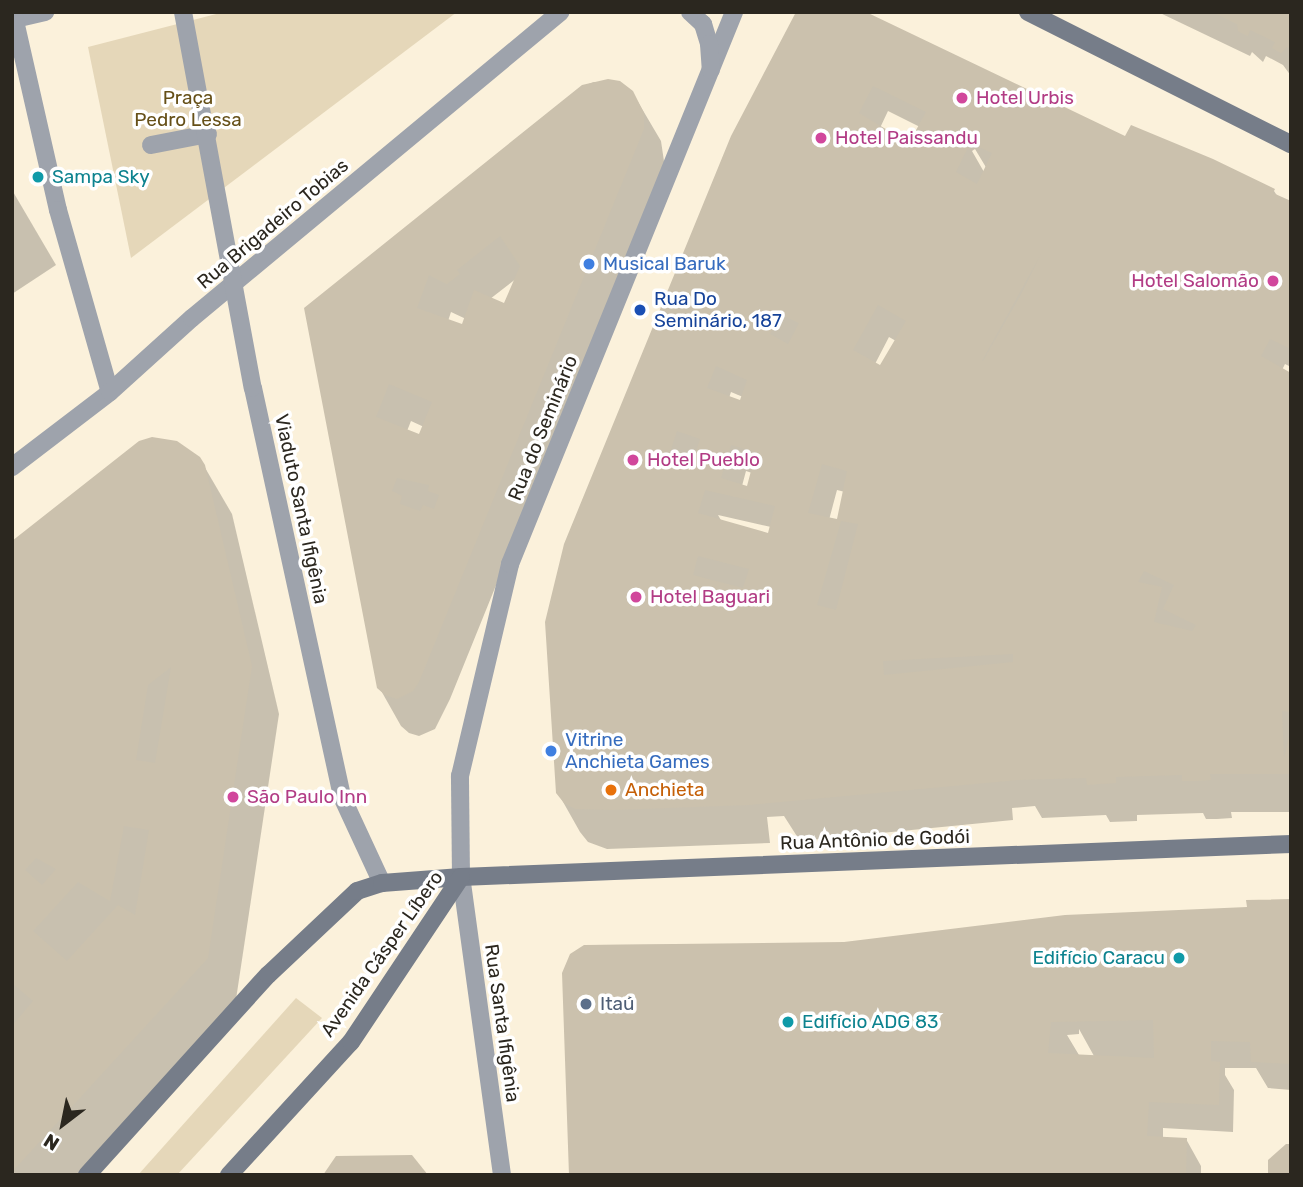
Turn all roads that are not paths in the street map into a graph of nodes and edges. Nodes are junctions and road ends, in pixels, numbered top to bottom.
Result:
1 (45, 12) edge
2 (183, 12) edge
3 (560, 12) edge
4 (691, 12) edge
5 (734, 12) edge
6 (1028, 12) edge
7 (14, 16) edge
8 (711, 70) junction
9 (208, 134) junction
10 (1291, 144) edge
11 (150, 145) dead end
12 (110, 392) junction
13 (12, 467) edge
14 (1291, 844) edge
15 (461, 877) junction
16 (382, 883) junction
17 (87, 1175) edge
18 (229, 1175) edge
19 (502, 1175) edge

1 - 7 street
2 - 9 street, Viaduto Santa Ifigênia, bridge
3 - 12 street, Rua Brigadeiro Tobias
4 - 8 street
5 - 8 street, Rua do Seminário
6 - 10 main road
7 - 12 street
8 - 15 street, Rua do Seminário
9 - 11 street
9 - 16 street, Viaduto Santa Ifigênia, bridge
12 - 13 street, Rua Brigadeiro Tobias
14 - 15 main road, Rua Antônio de Godói
15 - 16 main road, Avenida Cásper Líbero
15 - 18 main road, Avenida Cásper Líbero
15 - 19 street, Rua Santa Ifigênia
16 - 17 main road, Avenida Cásper Líbero

